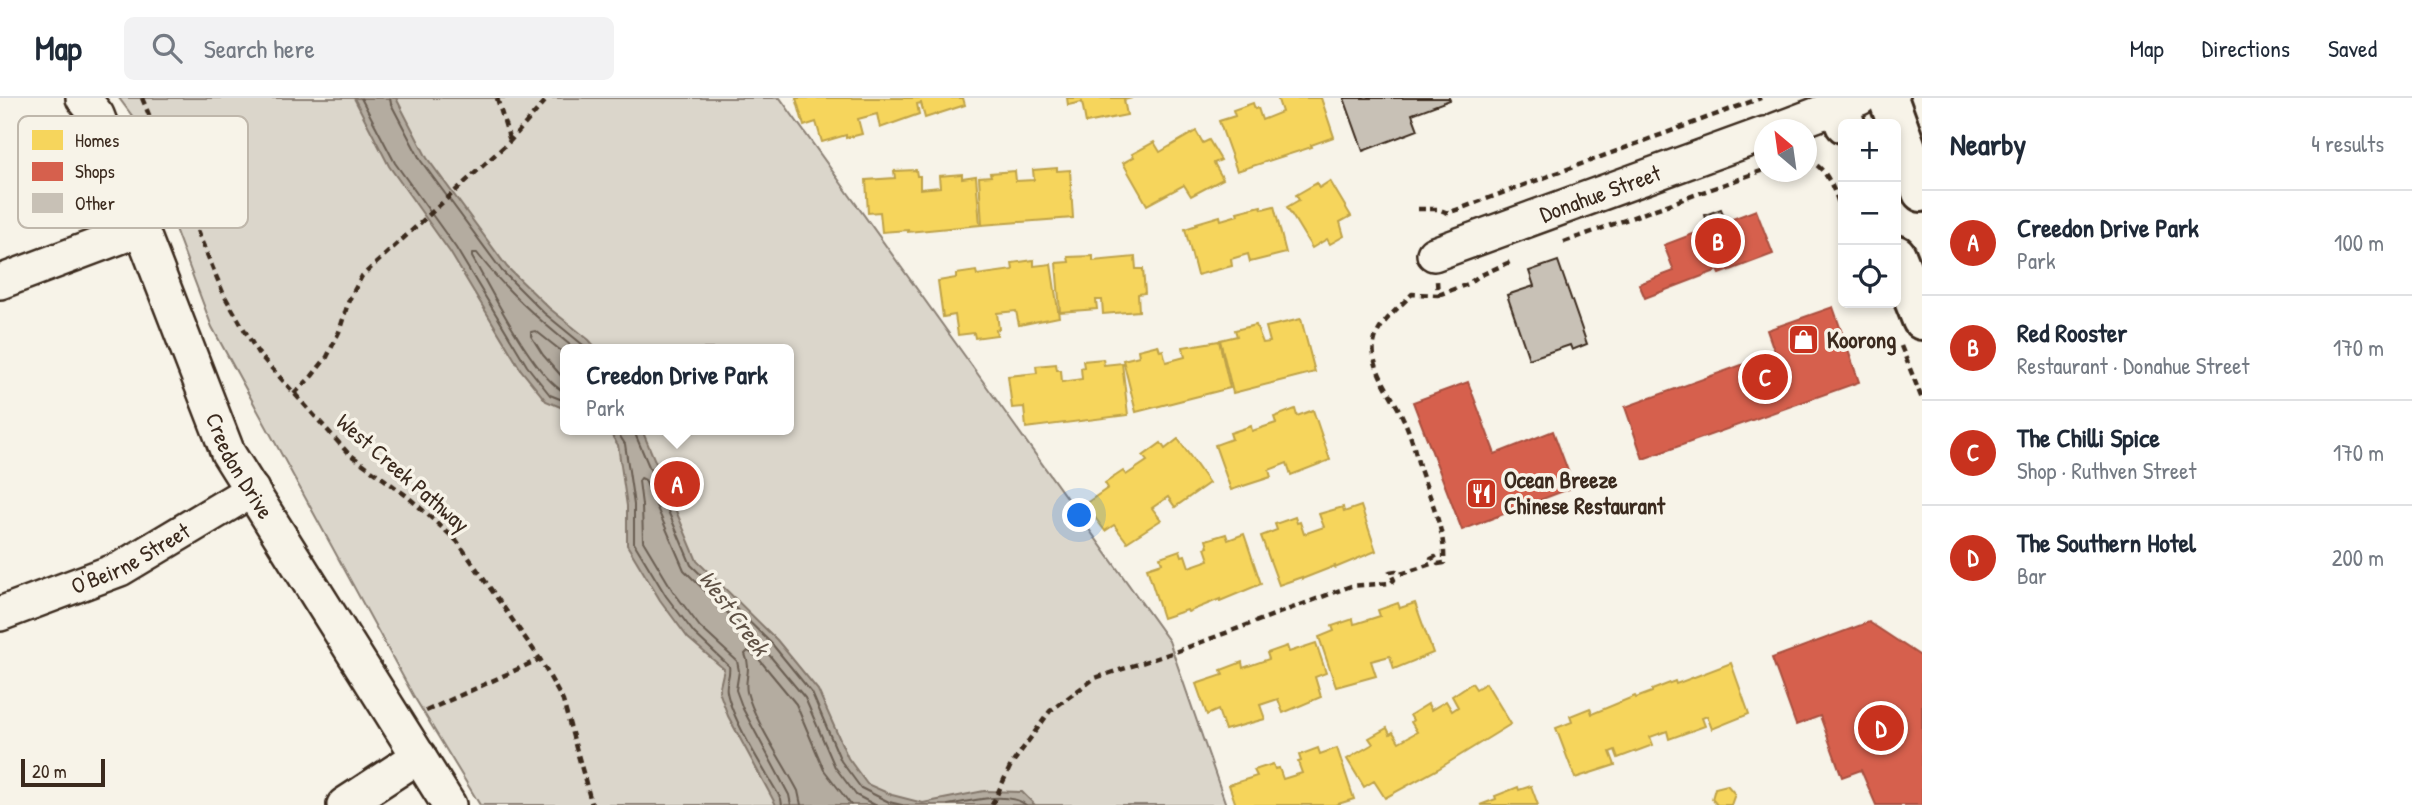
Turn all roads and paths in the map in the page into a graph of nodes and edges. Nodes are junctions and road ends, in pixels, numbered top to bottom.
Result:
1 (83, 98) edge
2 (142, 98) edge
3 (497, 98) edge
4 (548, 98) edge
5 (1759, 98) edge
6 (1888, 98) edge
7 (1845, 107) edge
8 (97, 116) edge
9 (149, 116) edge
10 (1809, 119) edge
11 (1754, 138) edge
12 (510, 141) junction
13 (1817, 165) edge
14 (1754, 174) edge
15 (1922, 192) edge
16 (1838, 202) edge
17 (1418, 209) dead end
18 (196, 228) edge
19 (141, 229) joint
20 (1560, 244) dead end
21 (1434, 254) joint
22 (1512, 261) dead end
23 (1901, 281) edge
24 (0, 282) edge
25 (1438, 295) junction
26 (1910, 328) edge
27 (294, 394) junction
28 (1922, 399) edge
29 (252, 490) junction
30 (0, 614) edge
31 (540, 659) junction
32 (399, 724) junction
33 (419, 757) junction
34 (344, 805) edge
35 (449, 805) edge
36 (592, 805) edge
37 (992, 805) edge

1 - 8 street, Creedon Drive
2 - 9 path, West Creek Pathway
3 - 12 path
4 - 12 path
5 - 17 path
6 - 15 highway
7 - 10 street
11 - 21 street, Donahue Street
12 - 27 path
13 - 16 path
14 - 20 path
18 - 27 path, West Creek Pathway
19 - 24 street
19 - 29 street, Creedon Drive
21 - 25 path
22 - 25 path
23 - 26 highway
25 - 37 path
26 - 28 path
27 - 31 path, West Creek Pathway
29 - 30 street, O'Beirne Street
29 - 32 street, Creedon Drive
31 - 32 path
31 - 36 path, West Creek Pathway
32 - 33 street, Creedon Drive
33 - 34 street
33 - 35 street, Creedon Drive

